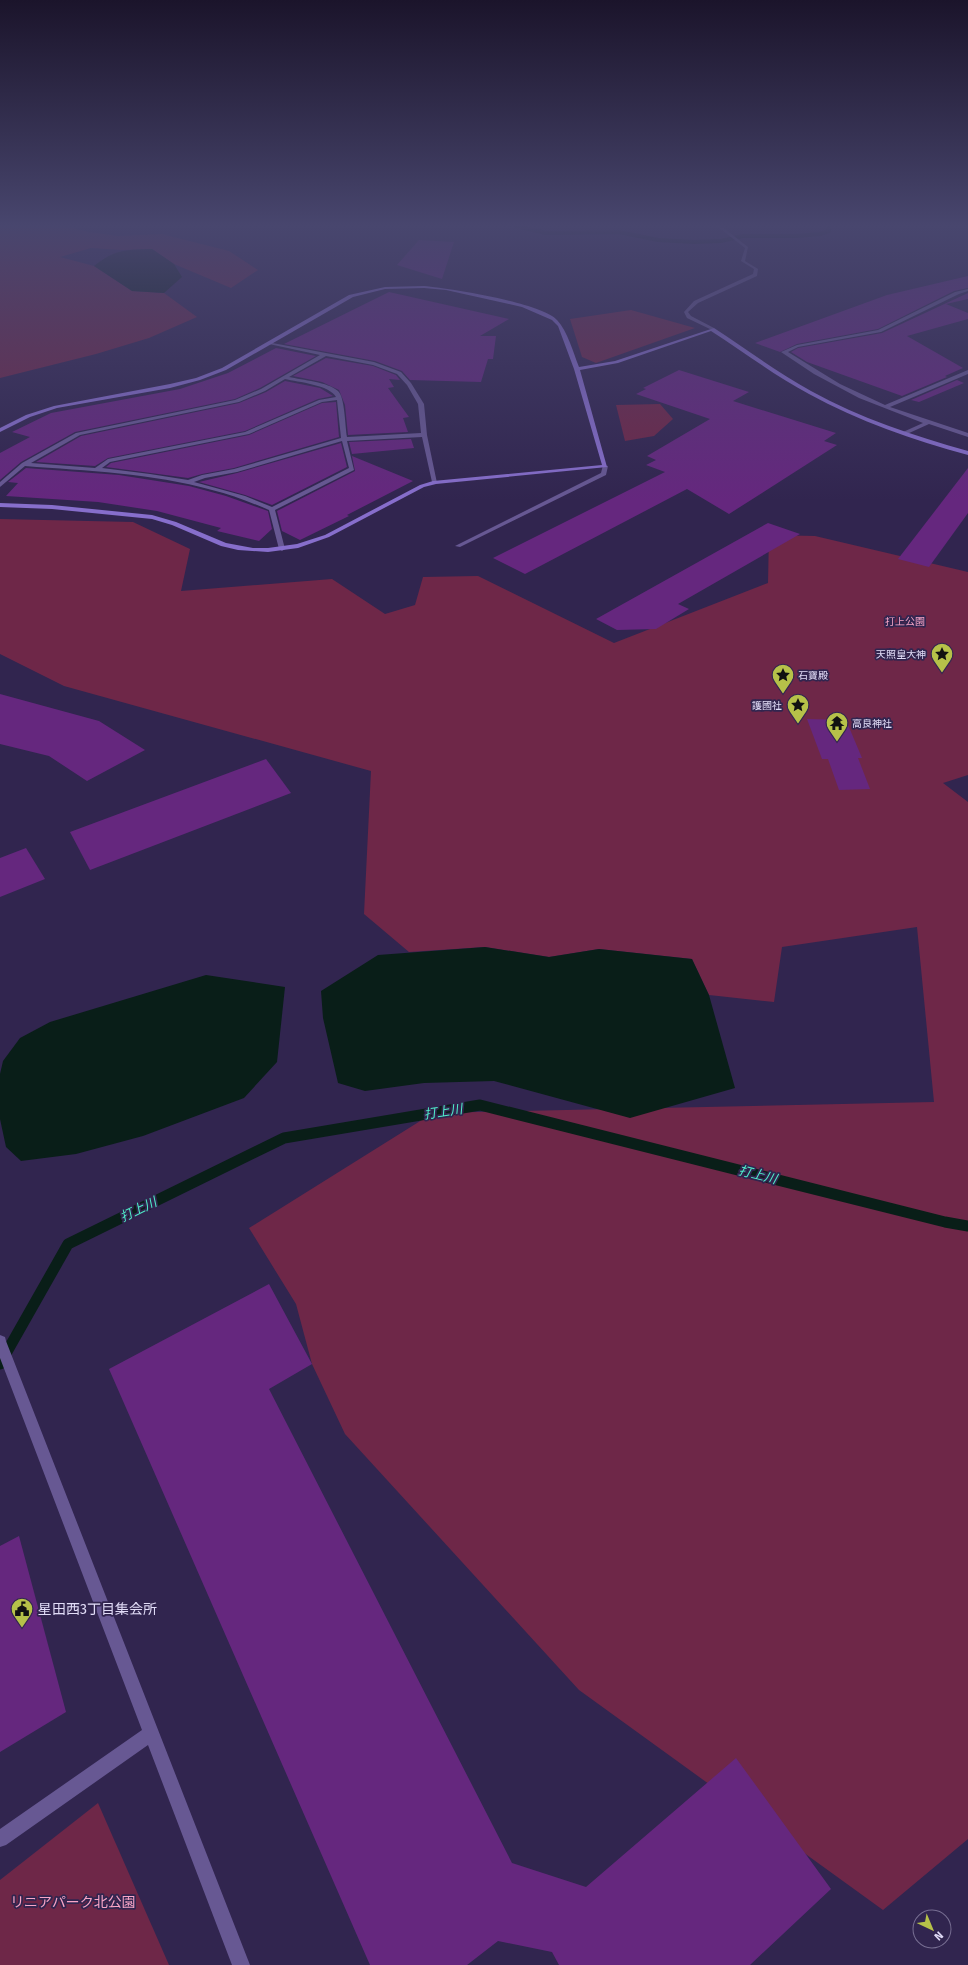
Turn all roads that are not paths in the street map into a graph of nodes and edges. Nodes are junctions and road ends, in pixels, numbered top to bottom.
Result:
1 (314, 318) edge
2 (551, 318) edge
3 (690, 318) edge
4 (906, 318) edge
5 (712, 329) junction
6 (269, 343) junction
7 (325, 354) junction
8 (577, 369) junction
9 (968, 372) edge
10 (287, 378) junction
11 (339, 398) junction
12 (886, 407) junction
13 (927, 423) junction
14 (0, 430) edge
15 (905, 433) junction
16 (424, 435) junction
17 (968, 435) edge
18 (344, 439) junction
19 (968, 453) edge
20 (24, 464) junction
21 (605, 466) junction
22 (96, 470) junction
23 (191, 481) junction
24 (435, 482) junction
25 (0, 486) edge
26 (0, 505) edge
27 (272, 509) junction
28 (458, 546) dead end
29 (282, 549) junction
30 (0, 1341) edge
31 (151, 1733) junction
32 (0, 1840) edge
33 (241, 1965) edge

1 - 6 street
2 - 8 street
3 - 5 street
4 - 12 street
5 - 8 street
5 - 15 street
6 - 7 street
6 - 14 street
7 - 10 street
7 - 16 street
8 - 21 street
9 - 12 street
10 - 11 street
10 - 20 street
11 - 18 street
11 - 22 street
12 - 13 street
13 - 15 street
13 - 17 street
15 - 19 street
16 - 18 street
16 - 24 street
18 - 23 street
18 - 27 street
20 - 22 street
20 - 25 street
21 - 24 street
21 - 28 street
22 - 23 street
23 - 27 street
24 - 29 street
26 - 29 street
27 - 29 street
30 - 31 street
31 - 32 street
31 - 33 street

